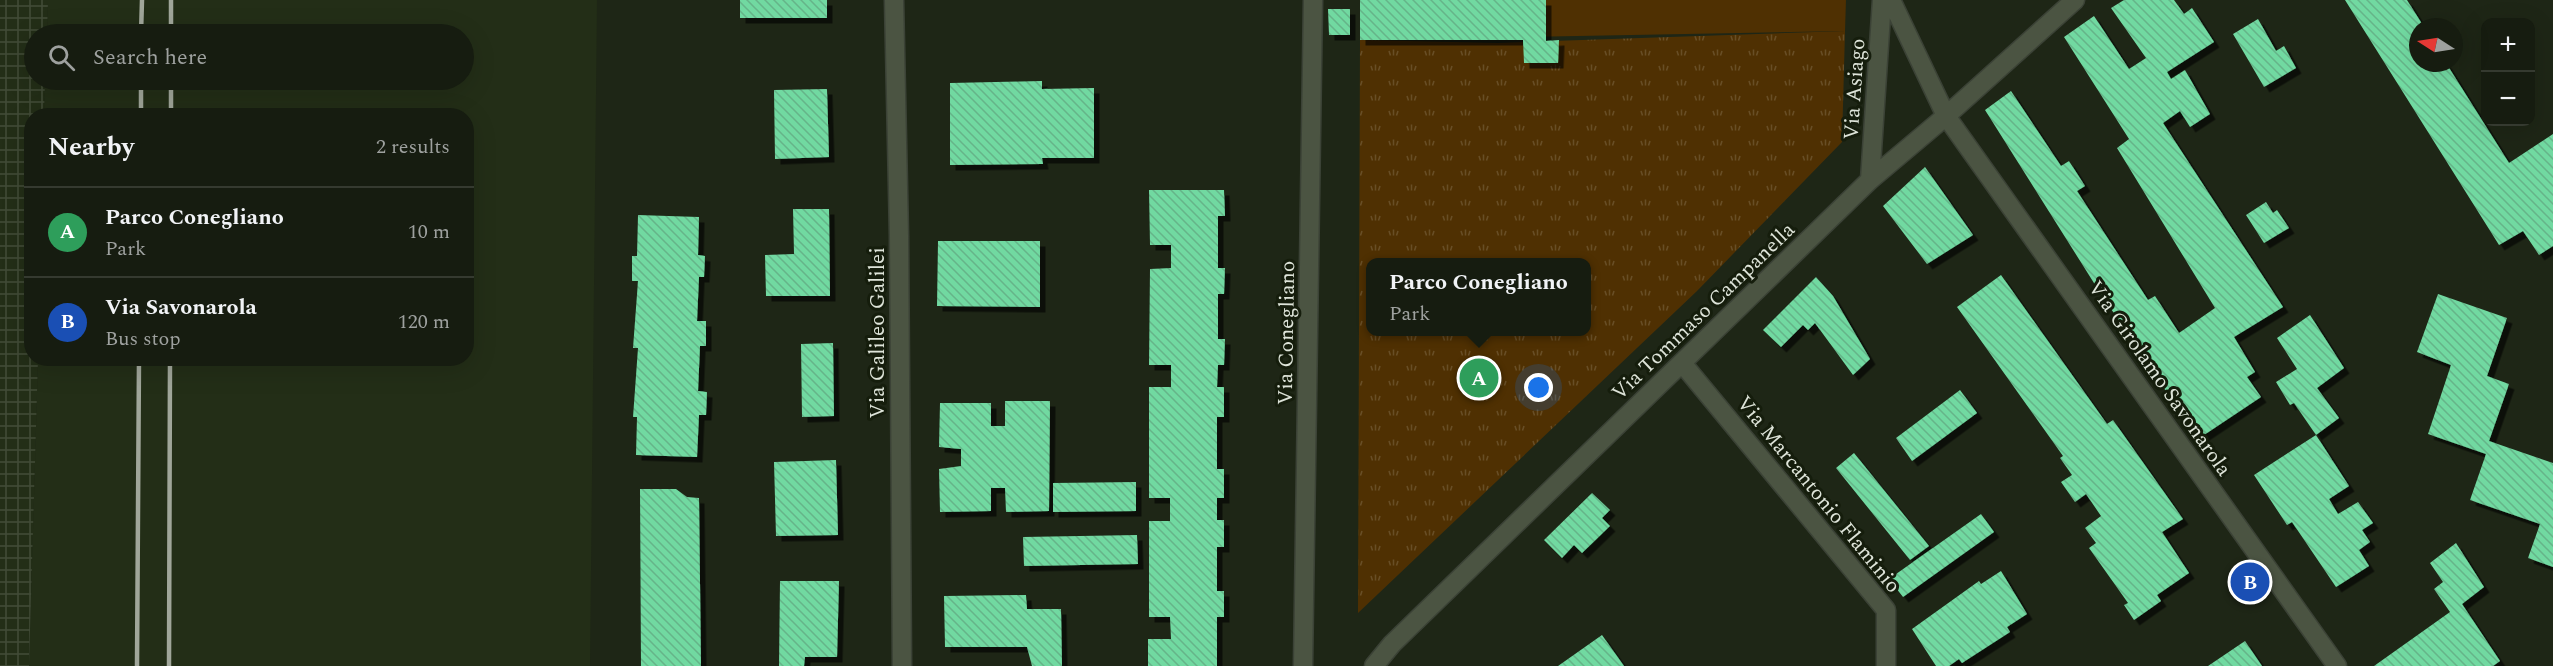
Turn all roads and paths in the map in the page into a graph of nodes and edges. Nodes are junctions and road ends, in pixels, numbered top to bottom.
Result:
1 (894, 0) edge
2 (1313, 0) edge
3 (1882, 0) edge
4 (1891, 0) edge
5 (2075, 0) edge
6 (1946, 116) junction
7 (1870, 180) junction
8 (1682, 363) junction
9 (902, 666) edge
10 (1303, 666) edge
11 (1374, 666) edge
12 (1886, 666) edge
13 (2337, 666) edge

1 - 9 street, Via Galileo Galilei
2 - 10 street, Via Conegliano
3 - 7 street, Via Asiago
4 - 6 street
5 - 6 street, Via Tommaso Campanella
6 - 7 street, Via Tommaso Campanella
6 - 13 street, Via Girolamo Savonarola
7 - 8 street, Via Tommaso Campanella
8 - 11 street, Via Tommaso Campanella
8 - 12 street, Via Marcantonio Flaminio

